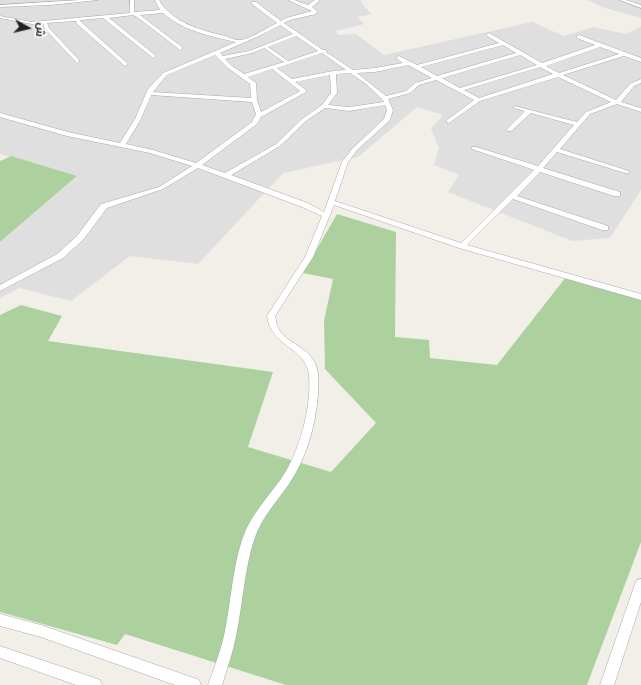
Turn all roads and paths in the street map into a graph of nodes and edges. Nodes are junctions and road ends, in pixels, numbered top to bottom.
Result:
1 (96, 0) edge
2 (132, 0) edge
3 (157, 0) edge
4 (290, 0) edge
5 (318, 0) edge
6 (622, 0) edge
7 (86, 1) junction
8 (641, 1) edge
9 (254, 3) dead end
10 (632, 4) junction
11 (0, 6) edge
12 (86, 7) dead end
13 (309, 7) junction
14 (641, 7) edge
15 (165, 11) junction
16 (86, 13) dead end
17 (136, 14) junction
18 (105, 17) junction
19 (0, 18) edge
20 (86, 19) junction
21 (78, 20) junction
22 (45, 23) junction
23 (281, 23) junction
24 (296, 34) junction
25 (489, 34) dead end
26 (257, 35) junction
27 (579, 37) dead end
28 (241, 42) junction
29 (277, 42) junction
30 (504, 43) junction
31 (600, 45) junction
32 (265, 47) junction
33 (180, 48) dead end
34 (324, 51) junction
35 (216, 52) junction
36 (521, 53) junction
37 (624, 54) junction
38 (153, 56) dead end
39 (222, 58) junction
40 (399, 58) dead end
41 (640, 60) edge
42 (77, 61) dead end
43 (287, 62) junction
44 (409, 63) junction
45 (125, 64) dead end
46 (542, 66) junction
47 (272, 67) junction
48 (416, 67) junction
49 (351, 70) junction
50 (333, 73) junction
51 (558, 75) junction
52 (246, 76) junction
53 (438, 78) junction
54 (291, 81) junction
55 (641, 82) edge
56 (460, 90) junction
57 (149, 93) junction
58 (254, 100) junction
59 (478, 100) junction
60 (386, 101) junction
61 (617, 102) junction
62 (324, 106) junction
63 (516, 107) dead end
64 (364, 108) junction
65 (641, 110) edge
66 (529, 111) junction
67 (383, 112) junction
68 (0, 115) edge
69 (259, 116) junction
70 (449, 121) dead end
71 (578, 124) junction
72 (509, 130) dead end
73 (122, 144) junction
74 (474, 148) dead end
75 (556, 150) junction
76 (197, 166) junction
77 (539, 169) junction
78 (627, 172) dead end
79 (226, 175) junction
80 (617, 194) dead end
81 (511, 196) junction
82 (331, 202) junction
83 (325, 216) junction
84 (605, 228) dead end
85 (462, 246) junction
86 (0, 288) edge
87 (641, 297) edge
88 (641, 584) edge
89 (0, 620) edge
90 (0, 652) edge
91 (95, 685) edge
92 (194, 685) edge
93 (215, 685) edge
94 (607, 685) edge

1 - 7 street
2 - 17 street
3 - 15 street
4 - 13 street
5 - 13 street
6 - 10 street
7 - 11 street
7 - 12 street
8 - 10 street
9 - 23 street
10 - 14 street
13 - 23 street
15 - 17 street
15 - 28 street
16 - 20 street
17 - 18 street
17 - 33 street
18 - 20 street
18 - 38 street
19 - 22 street
20 - 21 street
21 - 22 street
21 - 45 street
22 - 42 street
23 - 24 street
23 - 26 street
24 - 29 street
24 - 34 street
25 - 30 street
26 - 28 street
26 - 29 street
27 - 31 street
28 - 35 street
29 - 32 street
30 - 36 street
30 - 48 street
31 - 37 street
31 - 46 street
32 - 39 street
32 - 43 street
34 - 43 street
34 - 49 street
35 - 39 street
35 - 57 street
36 - 46 street
36 - 53 street
37 - 41 street
37 - 51 street
39 - 52 street
40 - 44 street
43 - 47 street
44 - 48 street
44 - 49 street
46 - 51 street
46 - 56 street
47 - 52 street
47 - 54 street
48 - 53 street
49 - 50 street
49 - 60 street
50 - 54 street
50 - 62 street
51 - 59 street
51 - 61 street
52 - 58 street
53 - 56 street
53 - 60 street
54 - 69 street
55 - 61 street
56 - 59 street
57 - 58 street
57 - 73 street
58 - 69 street
59 - 70 street
60 - 64 street
60 - 67 street
61 - 65 street
61 - 71 street
62 - 64 street
62 - 79 street
63 - 66 street
64 - 67 street
66 - 71 street
66 - 72 street
67 - 82 street
68 - 73 street
69 - 76 street
71 - 75 street
73 - 76 street
74 - 77 street
75 - 77 street
75 - 78 street
76 - 79 street
76 - 86 street
77 - 80 street
77 - 81 street
79 - 83 street
81 - 84 street
81 - 85 street
82 - 83 street
82 - 85 street
83 - 93 street
85 - 87 street
88 - 94 street
89 - 92 street
90 - 91 street

